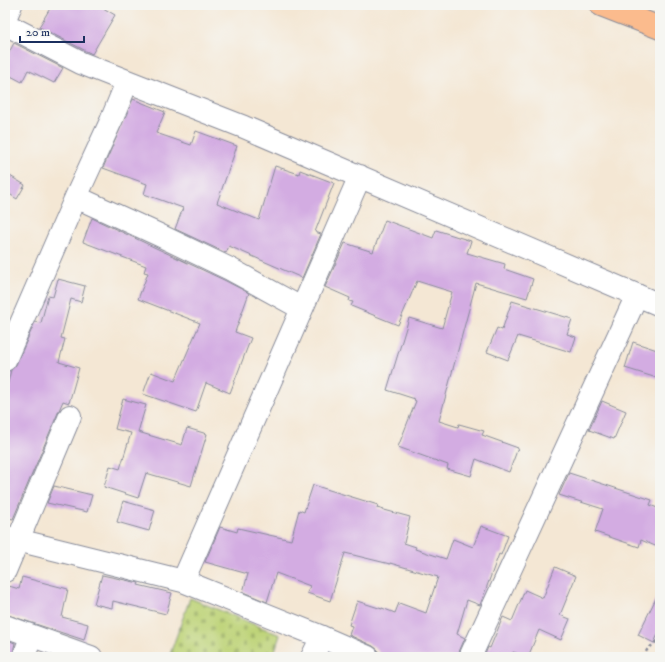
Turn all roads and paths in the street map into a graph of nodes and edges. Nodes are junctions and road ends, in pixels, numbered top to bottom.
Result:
1 (11, 5) edge
2 (600, 5) edge
3 (5, 19) edge
4 (5, 24) edge
5 (660, 28) edge
6 (127, 82) junction
7 (360, 176) junction
8 (76, 197) junction
9 (637, 296) junction
10 (660, 305) edge
11 (301, 308) junction
12 (5, 360) edge
13 (70, 416) dead end
14 (11, 539) edge
15 (5, 572) edge
16 (183, 581) junction
17 (5, 626) edge
18 (31, 636) junction
19 (322, 637) junction
20 (660, 638) edge
21 (24, 657) edge
22 (91, 657) edge
23 (312, 657) edge
24 (368, 657) edge
25 (470, 657) edge
26 (642, 657) edge

1 - 3 street
2 - 5 main road
4 - 6 street
6 - 7 street
6 - 8 street
7 - 9 street
7 - 11 street
8 - 11 street
8 - 12 street
9 - 10 street
9 - 25 street
11 - 16 street
13 - 14 street
14 - 15 street
14 - 16 street
16 - 19 street
17 - 18 street
18 - 21 street
18 - 22 street
19 - 23 street
19 - 24 street
20 - 26 path

